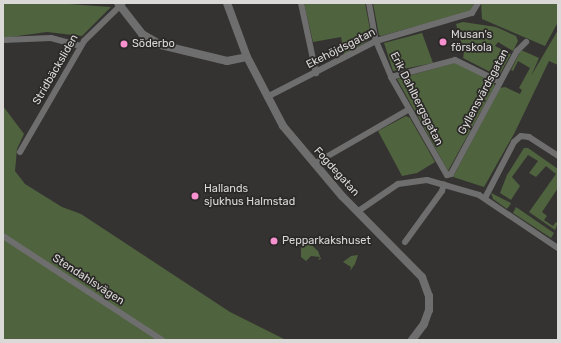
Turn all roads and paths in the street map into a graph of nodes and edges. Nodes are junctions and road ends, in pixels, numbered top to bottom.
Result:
1 (227, 3) edge
2 (301, 3) edge
3 (369, 3) edge
4 (478, 3) edge
5 (120, 4) edge
6 (3, 40) edge
7 (376, 41) junction
8 (526, 42) dead end
9 (80, 46) junction
10 (247, 57) junction
11 (316, 73) junction
12 (391, 77) junction
13 (500, 82) junction
14 (267, 97) junction
15 (408, 110) junction
16 (20, 152) dead end
17 (558, 156) edge
18 (314, 164) junction
19 (450, 175) joint
20 (444, 184) junction
21 (485, 198) junction
22 (357, 212) junction
23 (3, 236) edge
24 (405, 242) dead end
25 (558, 248) edge
26 (162, 340) edge
27 (412, 340) edge

1 - 10 street, Fogdegatan
2 - 11 street
3 - 7 street, Erik Dahlbergsgatan
4 - 7 street, Ekehöjdsgatan
5 - 9 street, Stridbäcksliden
5 - 10 street
6 - 9 street
7 - 11 street, Ekehöjdsgatan
7 - 12 street, Erik Dahlbergsgatan
8 - 13 street, Gyllensvärdsgatan
9 - 16 street, Stridbäcksliden
10 - 14 street, Fogdegatan
11 - 14 street, Ekehöjdsgatan
12 - 13 street
12 - 15 street, Erik Dahlbergsgatan
13 - 19 street, Gyllensvärdsgatan
14 - 18 street, Fogdegatan
15 - 18 street
15 - 19 street, Erik Dahlbergsgatan
17 - 21 street
18 - 22 street, Fogdegatan
20 - 21 street
20 - 22 street
20 - 24 street
21 - 25 street
22 - 27 street, Fogdegatan
23 - 26 street, Stendahlsvägen

